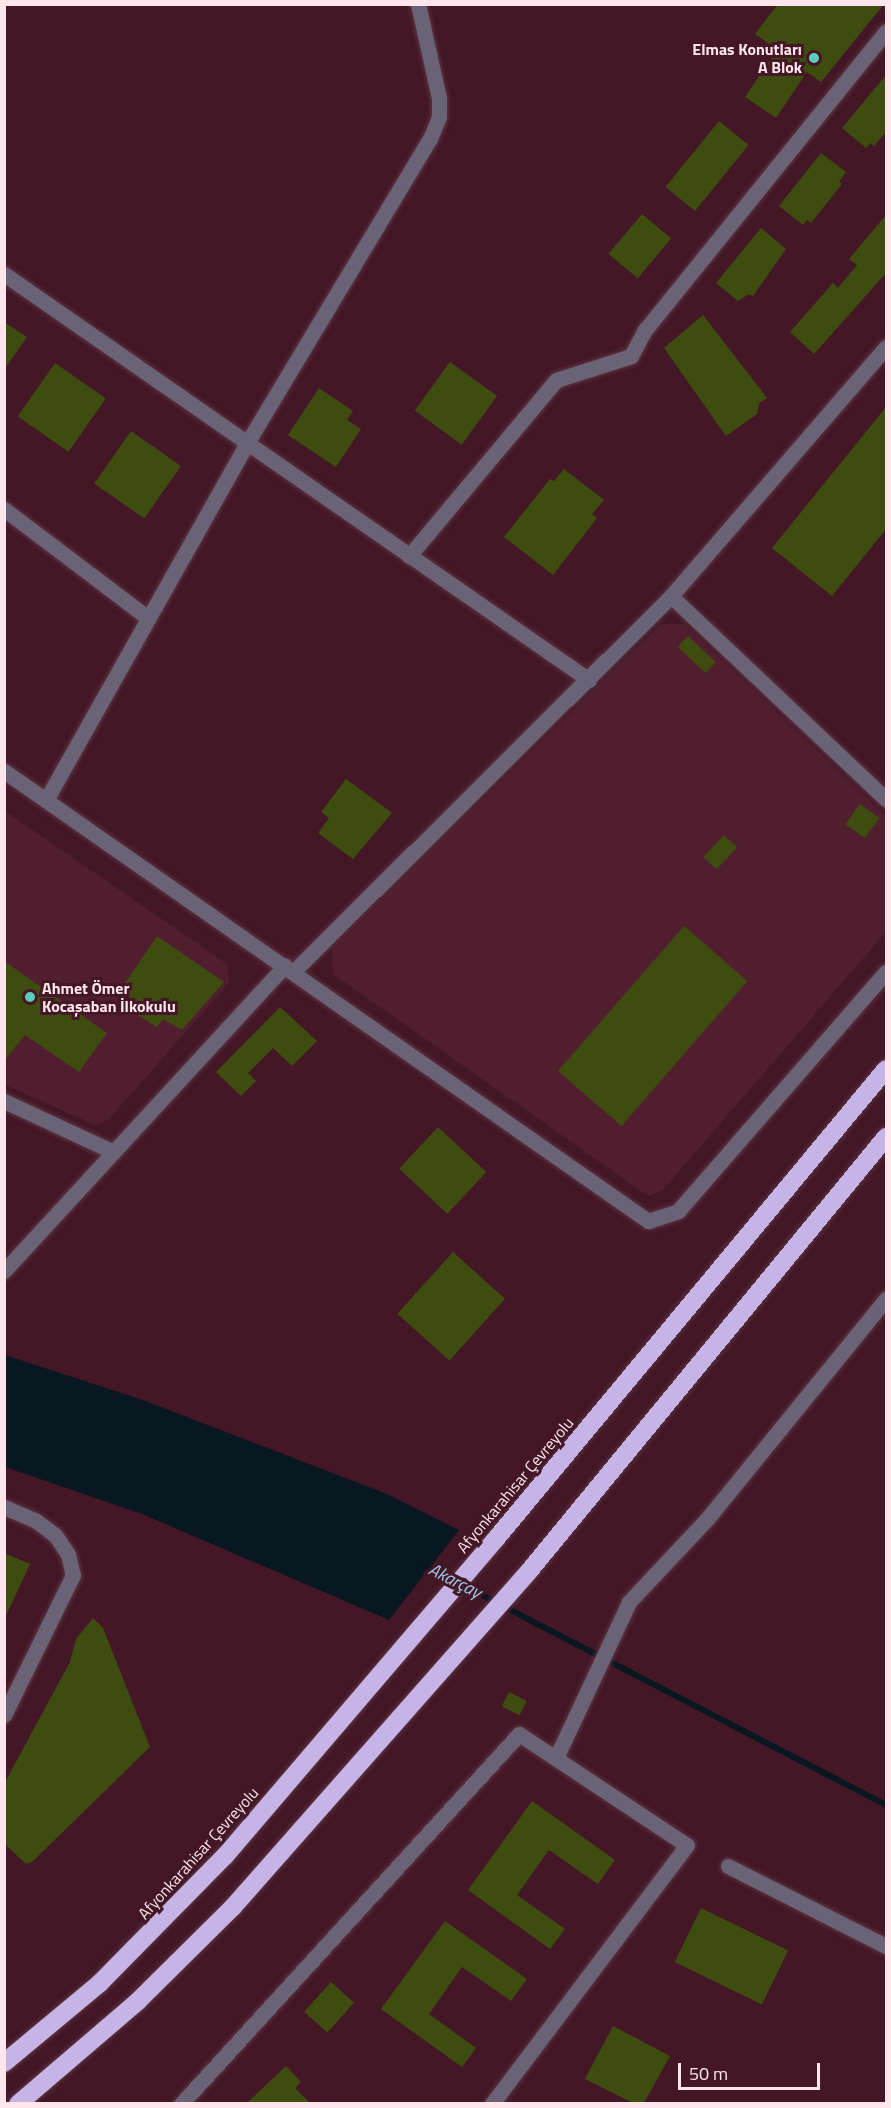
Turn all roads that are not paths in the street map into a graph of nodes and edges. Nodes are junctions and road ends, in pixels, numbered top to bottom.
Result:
1 (418, 4) edge
2 (886, 31) edge
3 (4, 274) edge
4 (886, 347) edge
5 (247, 443) junction
6 (4, 509) edge
7 (409, 556) junction
8 (672, 596) junction
9 (148, 618) junction
10 (589, 680) junction
11 (4, 771) edge
12 (886, 799) edge
13 (46, 800) junction
14 (290, 968) junction
15 (886, 972) edge
16 (886, 1069) edge
17 (4, 1101) edge
18 (886, 1137) edge
19 (114, 1152) junction
20 (4, 1270) edge
21 (886, 1299) edge
22 (4, 1508) edge
23 (4, 1715) edge
24 (556, 1758) junction
25 (728, 1866) dead end
26 (886, 1946) edge
27 (4, 2063) edge
28 (18, 2103) edge
29 (181, 2103) edge
30 (492, 2103) edge

1 - 5 street
2 - 7 street
3 - 5 street
4 - 8 street
5 - 7 street
5 - 9 street
6 - 9 street
7 - 10 street
8 - 10 street
8 - 12 street
9 - 13 street
10 - 14 street
11 - 13 street
13 - 14 street
14 - 15 street
14 - 19 street
16 - 27 highway, Afyonkarahisar Çevreyolu
17 - 19 street
18 - 28 highway
19 - 20 street
21 - 24 street
22 - 23 street
24 - 29 street
24 - 30 street
25 - 26 street

